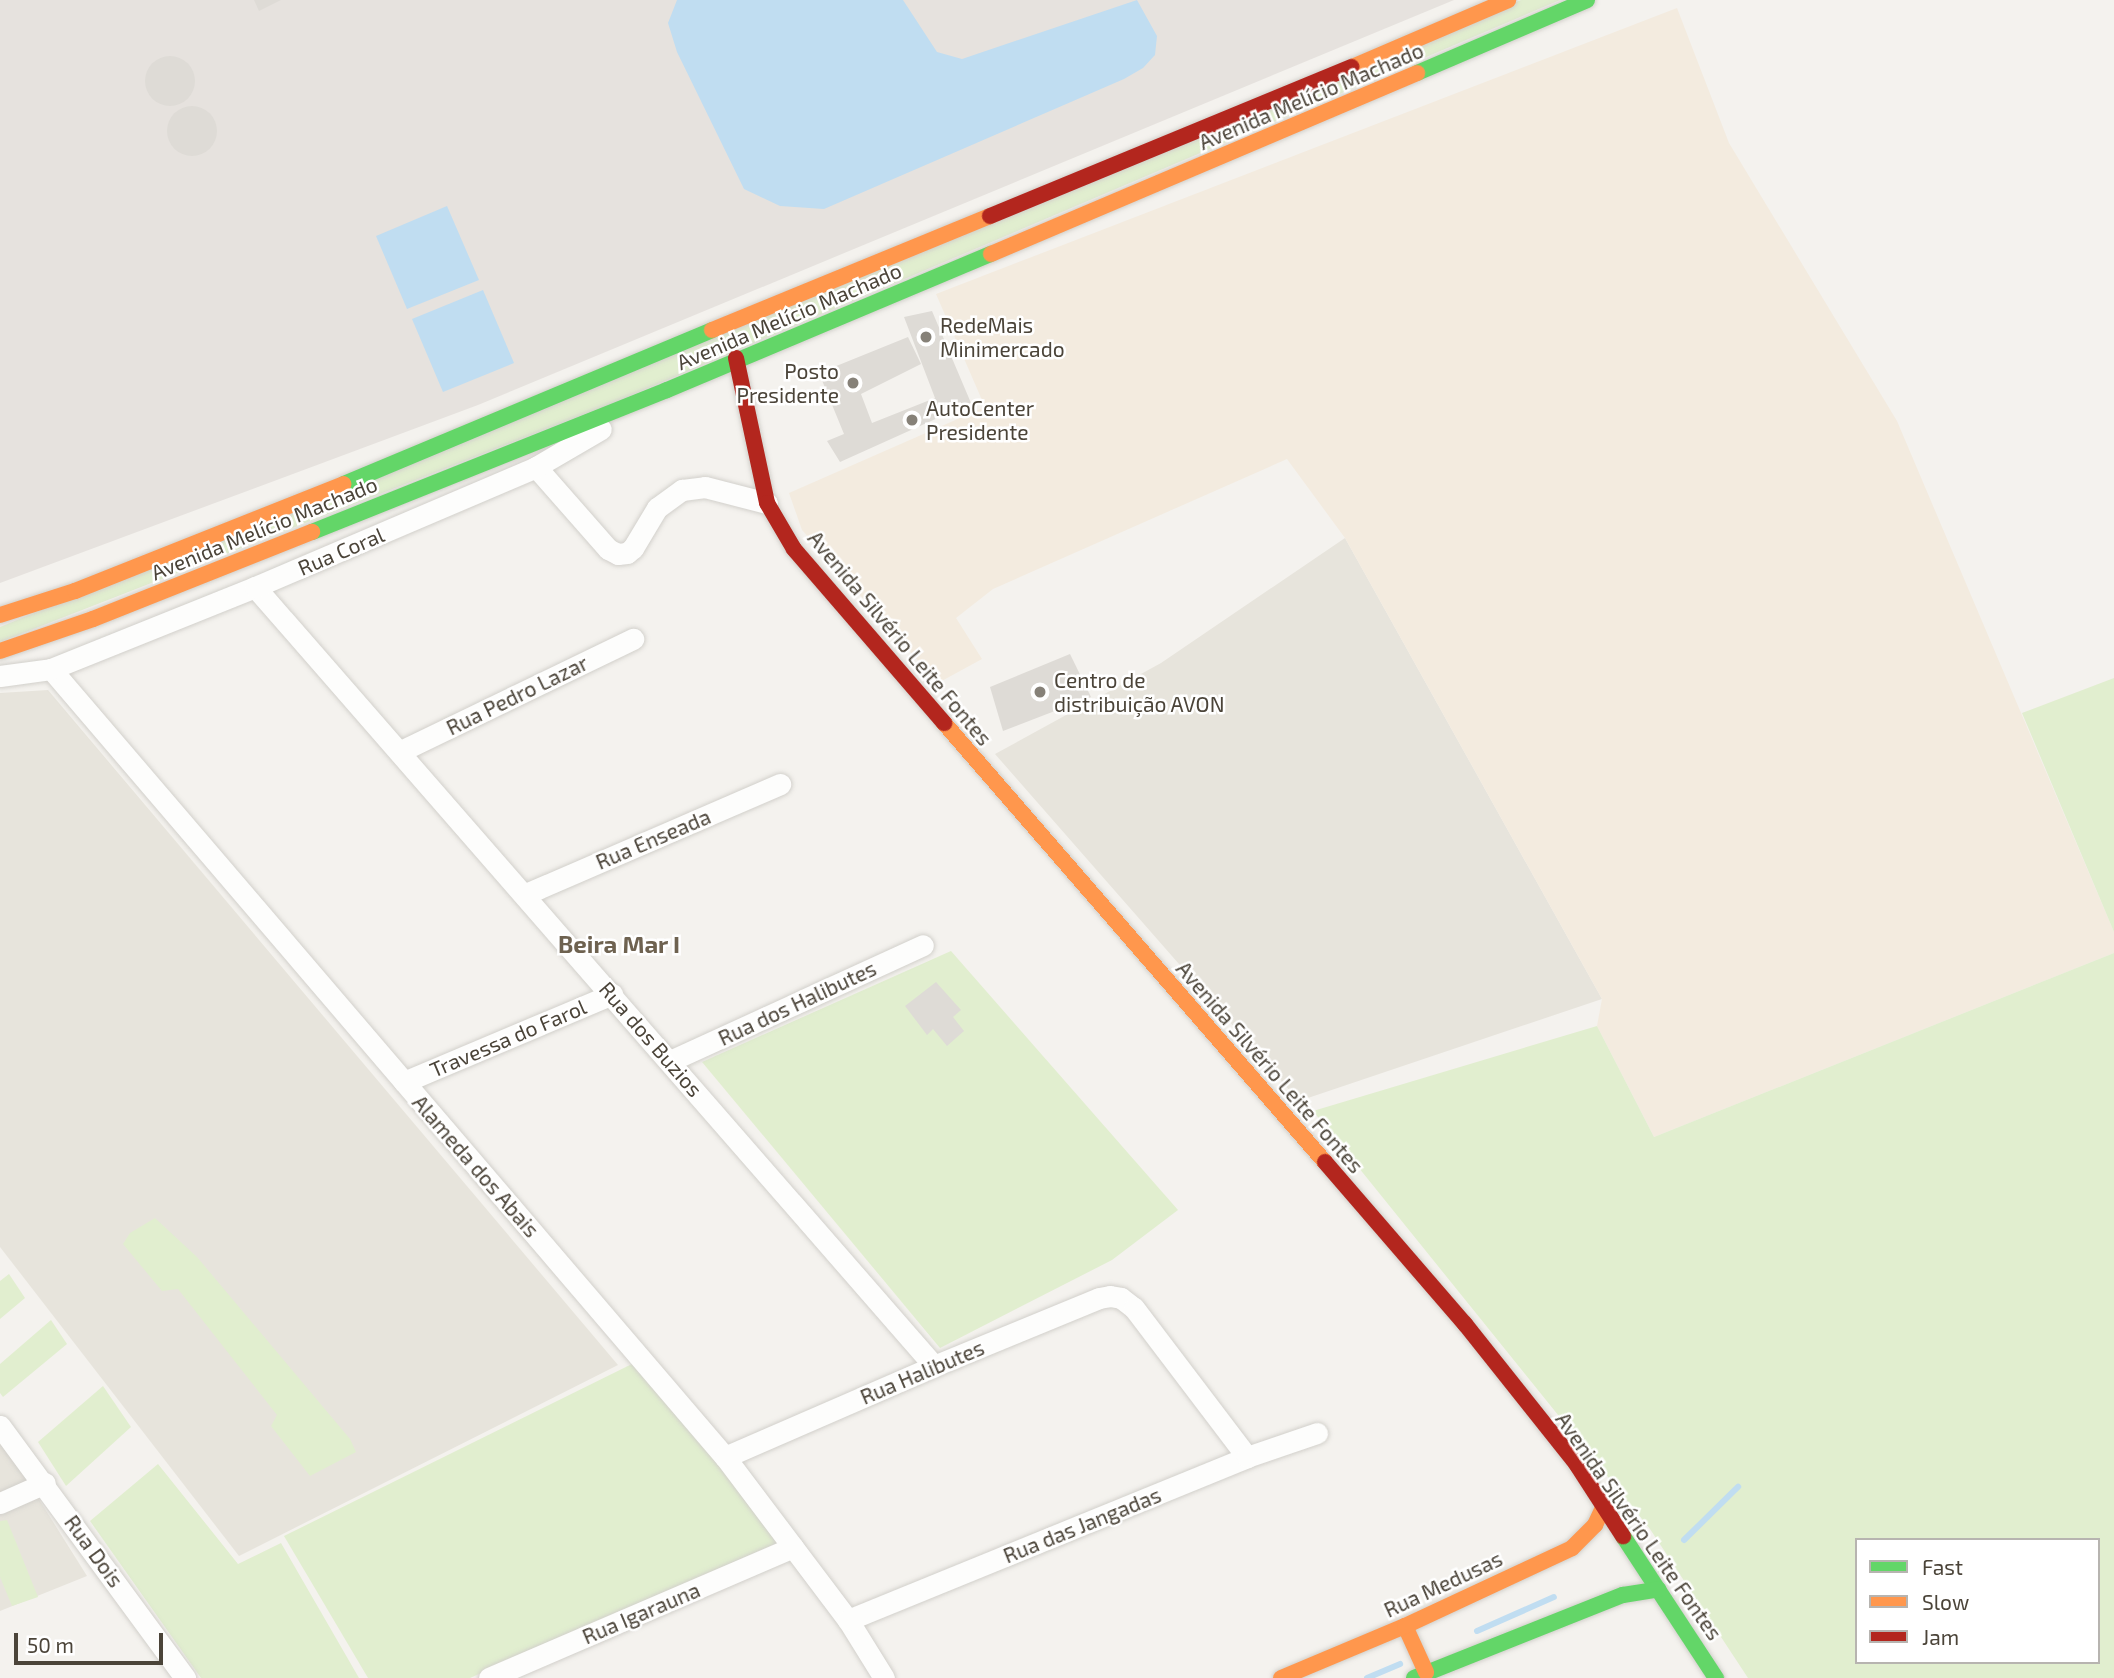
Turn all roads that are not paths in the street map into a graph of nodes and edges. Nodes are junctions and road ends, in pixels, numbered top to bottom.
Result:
1 (1508, 0) edge
2 (1587, 0) edge
3 (736, 358) junction
4 (667, 390) junction
5 (536, 467) junction
6 (767, 503) junction
7 (256, 587) junction
8 (0, 615) edge
9 (632, 639) dead end
10 (0, 651) edge
11 (51, 668) junction
12 (0, 676) edge
13 (401, 751) junction
14 (780, 784) dead end
15 (526, 894) junction
16 (923, 945) dead end
17 (612, 994) junction
18 (670, 1061) junction
19 (404, 1082) junction
20 (934, 1366) junction
21 (0, 1426) edge
22 (1317, 1433) dead end
23 (725, 1457) junction
24 (1247, 1457) junction
25 (44, 1483) junction
26 (0, 1503) edge
27 (1604, 1506) junction
28 (793, 1548) junction
29 (1658, 1589) junction
30 (848, 1620) junction
31 (1405, 1626) junction
32 (1420, 1675) edge
33 (185, 1678) edge
34 (489, 1678) edge
35 (884, 1678) edge
36 (1281, 1678) edge
37 (1716, 1678) edge

1 - 8 main road, Avenida Melício Machado
2 - 3 main road, Avenida Melício Machado
3 - 4 main road, Avenida Melício Machado
3 - 6 main road, Avenida Silvério Leite Fontes
4 - 5 street, Rua Coral
4 - 10 main road, Avenida Melício Machado
5 - 6 street
5 - 7 street, Rua Coral
6 - 27 main road, Avenida Silvério Leite Fontes
7 - 11 street, Rua Coral
7 - 13 street, Rua dos Buzios
9 - 13 street, Rua Pedro Lazar
11 - 12 street, Rua Coral
11 - 19 street, Alameda dos Abais
13 - 15 street, Rua dos Buzios
14 - 15 street, Rua Enseada
15 - 17 street, Rua dos Buzios
16 - 18 street, Rua dos Halibutes
17 - 18 street, Rua dos Buzios
17 - 19 street, Travessa do Farol
18 - 20 street, Rua dos Buzios
19 - 23 street, Alameda dos Abais
20 - 23 street, Rua Halibutes
20 - 24 street, Rua Halibutes
21 - 25 street, Rua Dois
22 - 24 street, Rua das Jangadas
23 - 28 street, Alameda dos Abais
24 - 30 street, Rua das Jangadas
25 - 26 street
25 - 33 street, Rua Dois
27 - 29 main road, Avenida Silvério Leite Fontes
27 - 31 main road, Rua Medusas
28 - 30 street, Alameda dos Abais
28 - 34 street, Rua Igarauna
29 - 32 main road
29 - 37 main road, Avenida Silvério Leite Fontes
30 - 35 street, Alameda dos Abais
31 - 32 main road
31 - 36 main road, Rua Medusas

